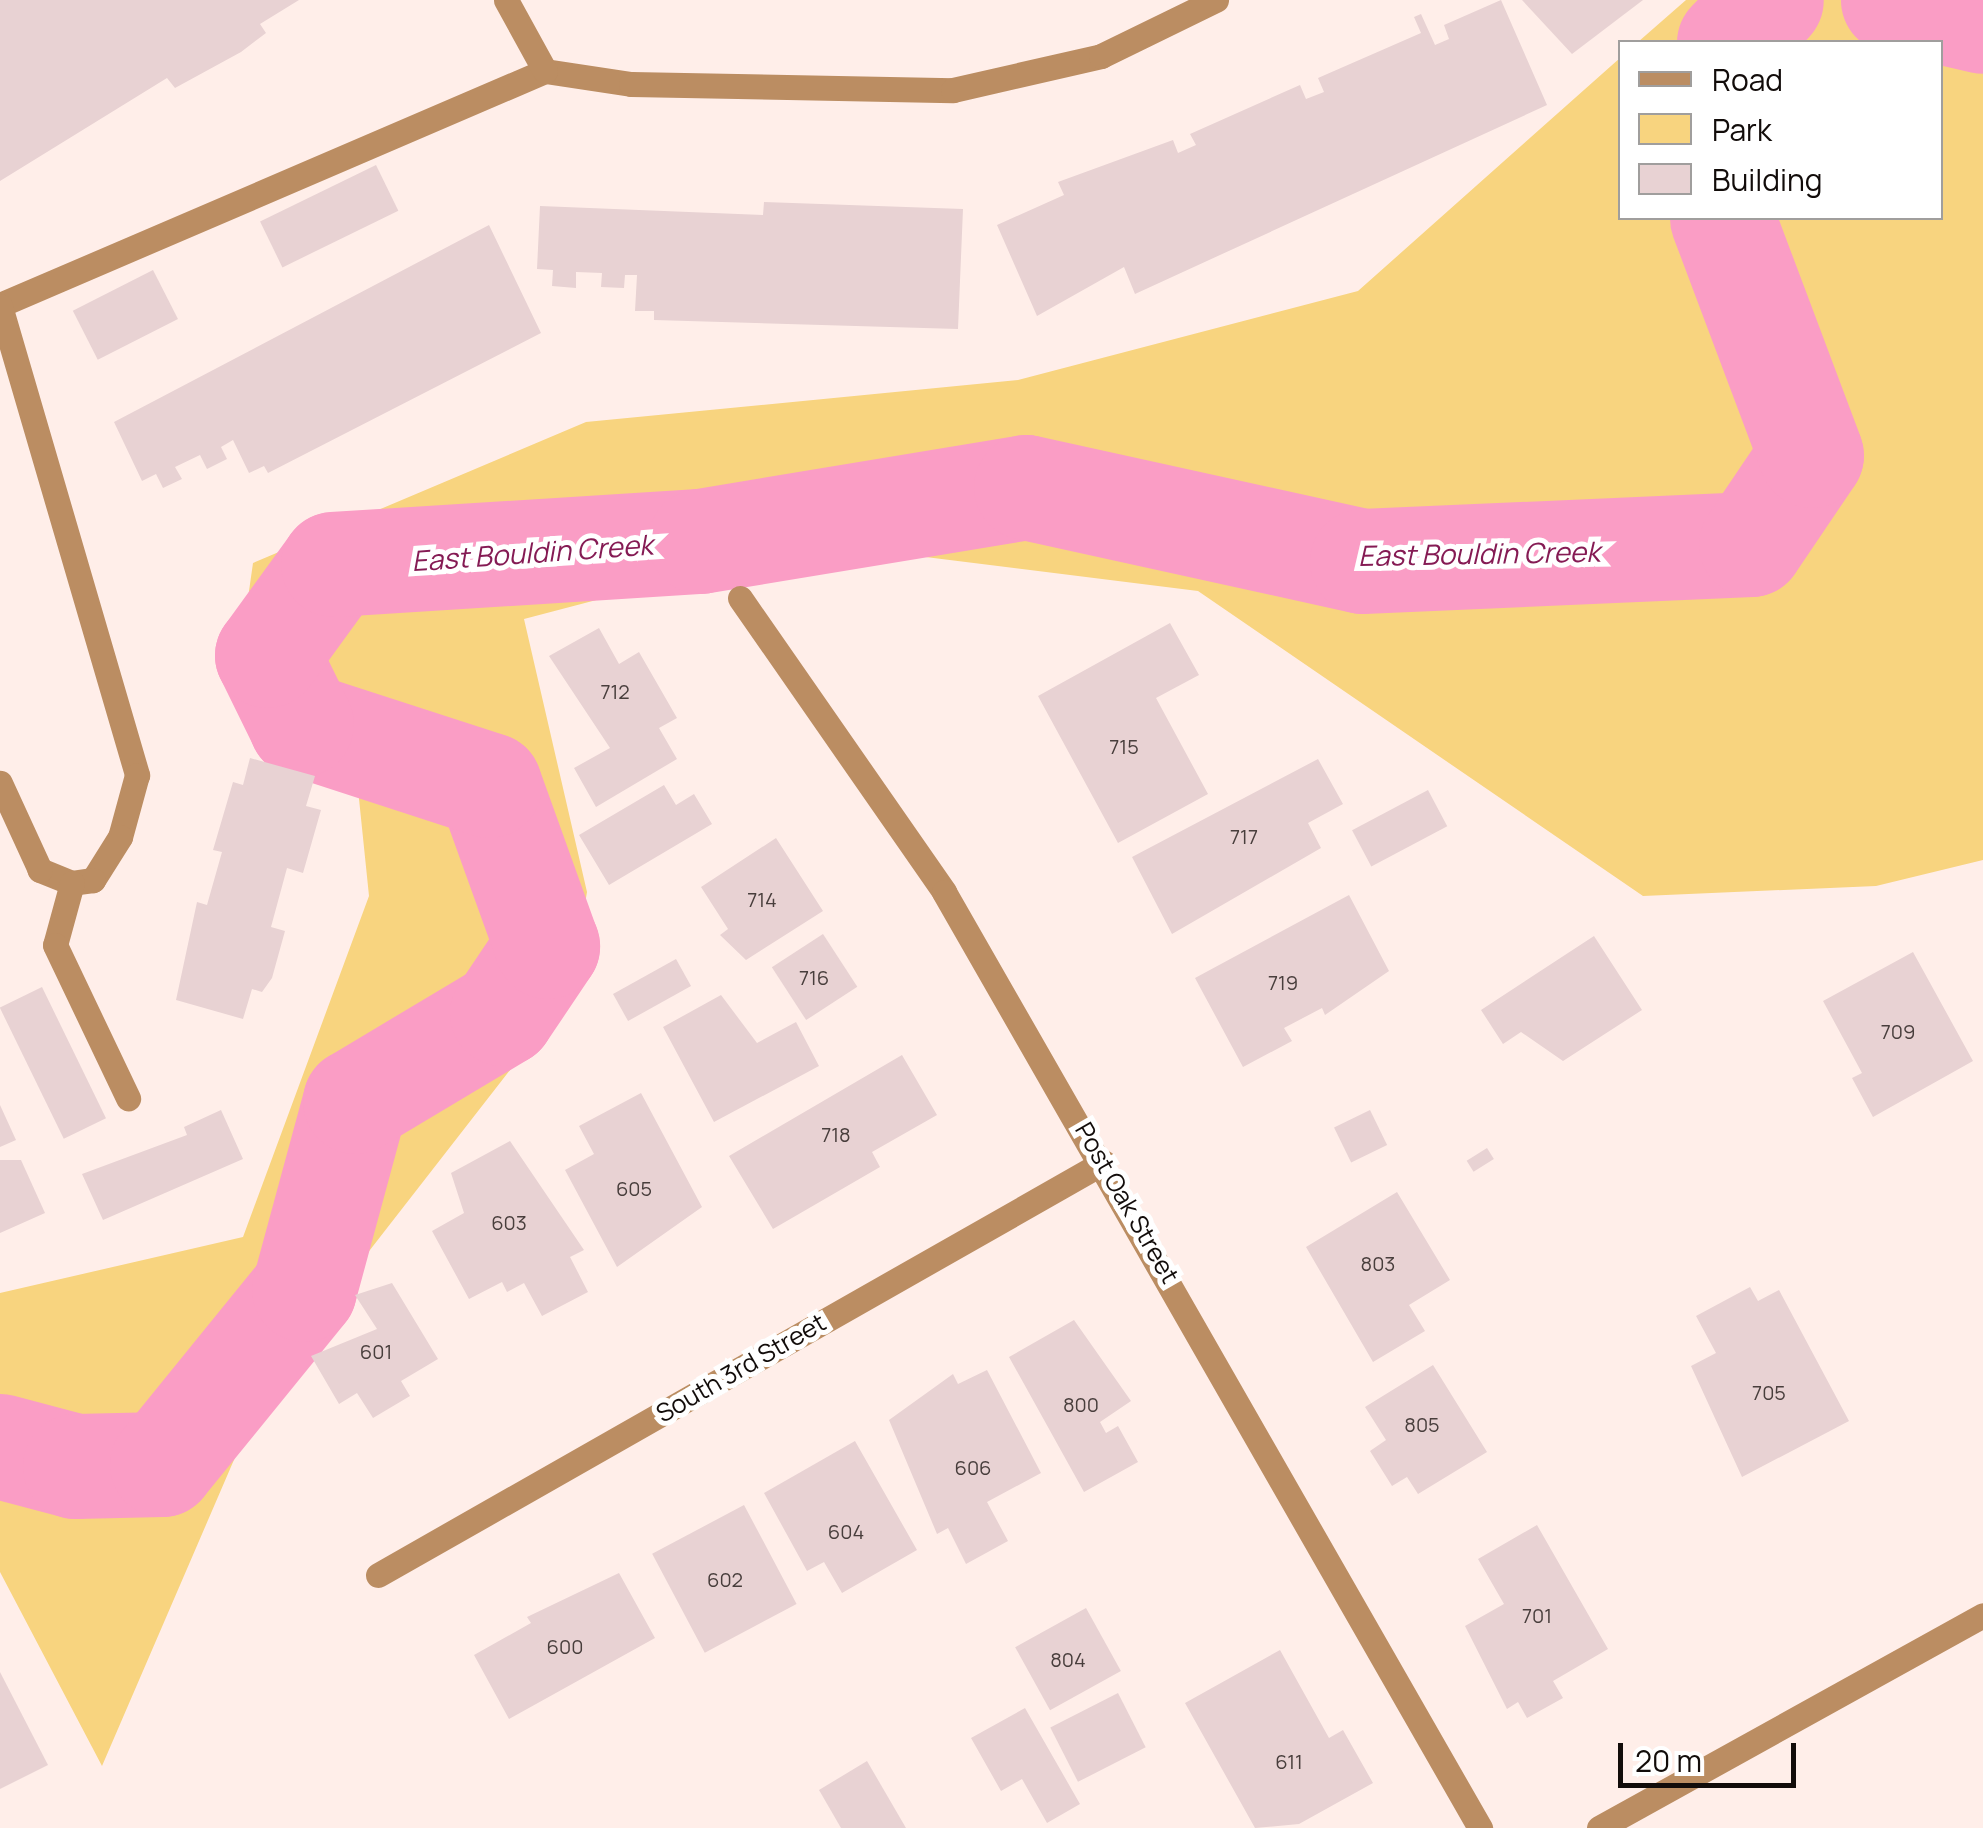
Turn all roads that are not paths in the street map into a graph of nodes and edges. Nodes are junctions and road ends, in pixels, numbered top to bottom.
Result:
1 (506, 0) edge
2 (1216, 0) edge
3 (545, 71) junction
4 (0, 305) edge
5 (740, 598) dead end
6 (0, 783) edge
7 (72, 883) junction
8 (128, 1098) dead end
9 (1104, 1162) junction
10 (378, 1575) dead end
11 (1983, 1615) edge
12 (1480, 1828) edge
13 (1599, 1828) edge

1 - 3 street
2 - 3 street
3 - 4 street
4 - 7 street
5 - 9 street, Post Oak Street
6 - 7 street
7 - 8 street
9 - 10 street, South 3rd Street
9 - 12 street, Post Oak Street
11 - 13 street

